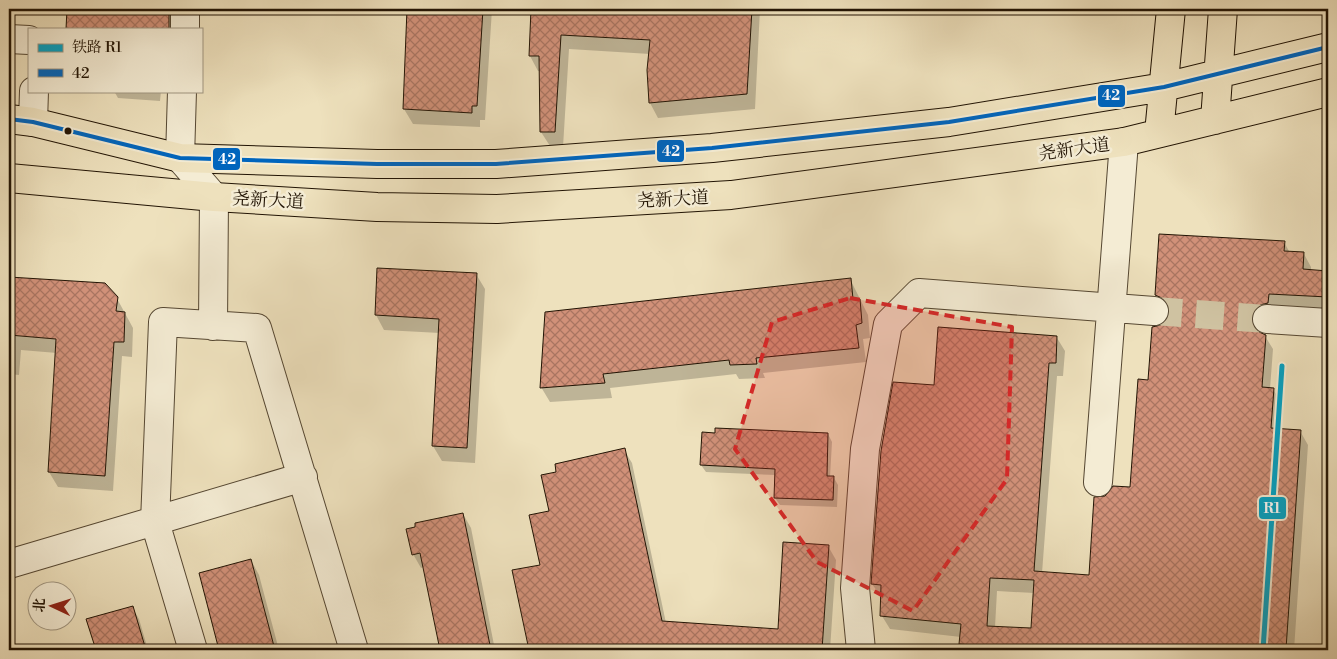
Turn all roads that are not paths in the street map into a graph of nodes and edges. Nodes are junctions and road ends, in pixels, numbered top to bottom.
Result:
1 (185, 9) edge
2 (1171, 9) edge
3 (1223, 9) edge
4 (184, 28) edge
5 (9, 39) edge
6 (28, 40) edge
7 (1328, 47) edge
8 (1217, 76) junction
9 (1164, 87) junction
10 (34, 92) edge
11 (182, 92) edge
12 (1328, 92) edge
13 (21, 120) edge
14 (1215, 120) junction
15 (1160, 134) junction
16 (1124, 142) junction
17 (180, 158) junction
18 (9, 178) edge
19 (214, 197) junction
20 (1112, 307) junction
21 (1154, 311) tunnel mouth
22 (1267, 319) tunnel mouth
23 (1328, 323) edge
24 (213, 326) junction
25 (303, 477) junction
26 (1098, 482) dead end
27 (155, 522) junction
28 (9, 564) edge
29 (193, 650) edge
30 (354, 650) edge
31 (861, 650) edge

1 - 4 lane
2 - 9 main road
3 - 8 main road
5 - 6 lane
7 - 8 main road
8 - 9 main road
8 - 14 main road
9 - 15 main road
9 - 17 main road
10 - 13 lane
11 - 17 lane
12 - 14 main road, 尧新大道
13 - 17 main road
14 - 15 main road, 尧新大道
15 - 16 main road, 尧新大道
16 - 19 main road, 尧新大道
16 - 20 lane
17 - 19 lane
18 - 19 main road, 尧新大道
19 - 24 lane
20 - 21 lane
20 - 26 lane
20 - 31 lane
22 - 23 lane
24 - 25 lane
24 - 27 lane
25 - 27 lane
25 - 30 lane
27 - 28 lane
27 - 29 lane

